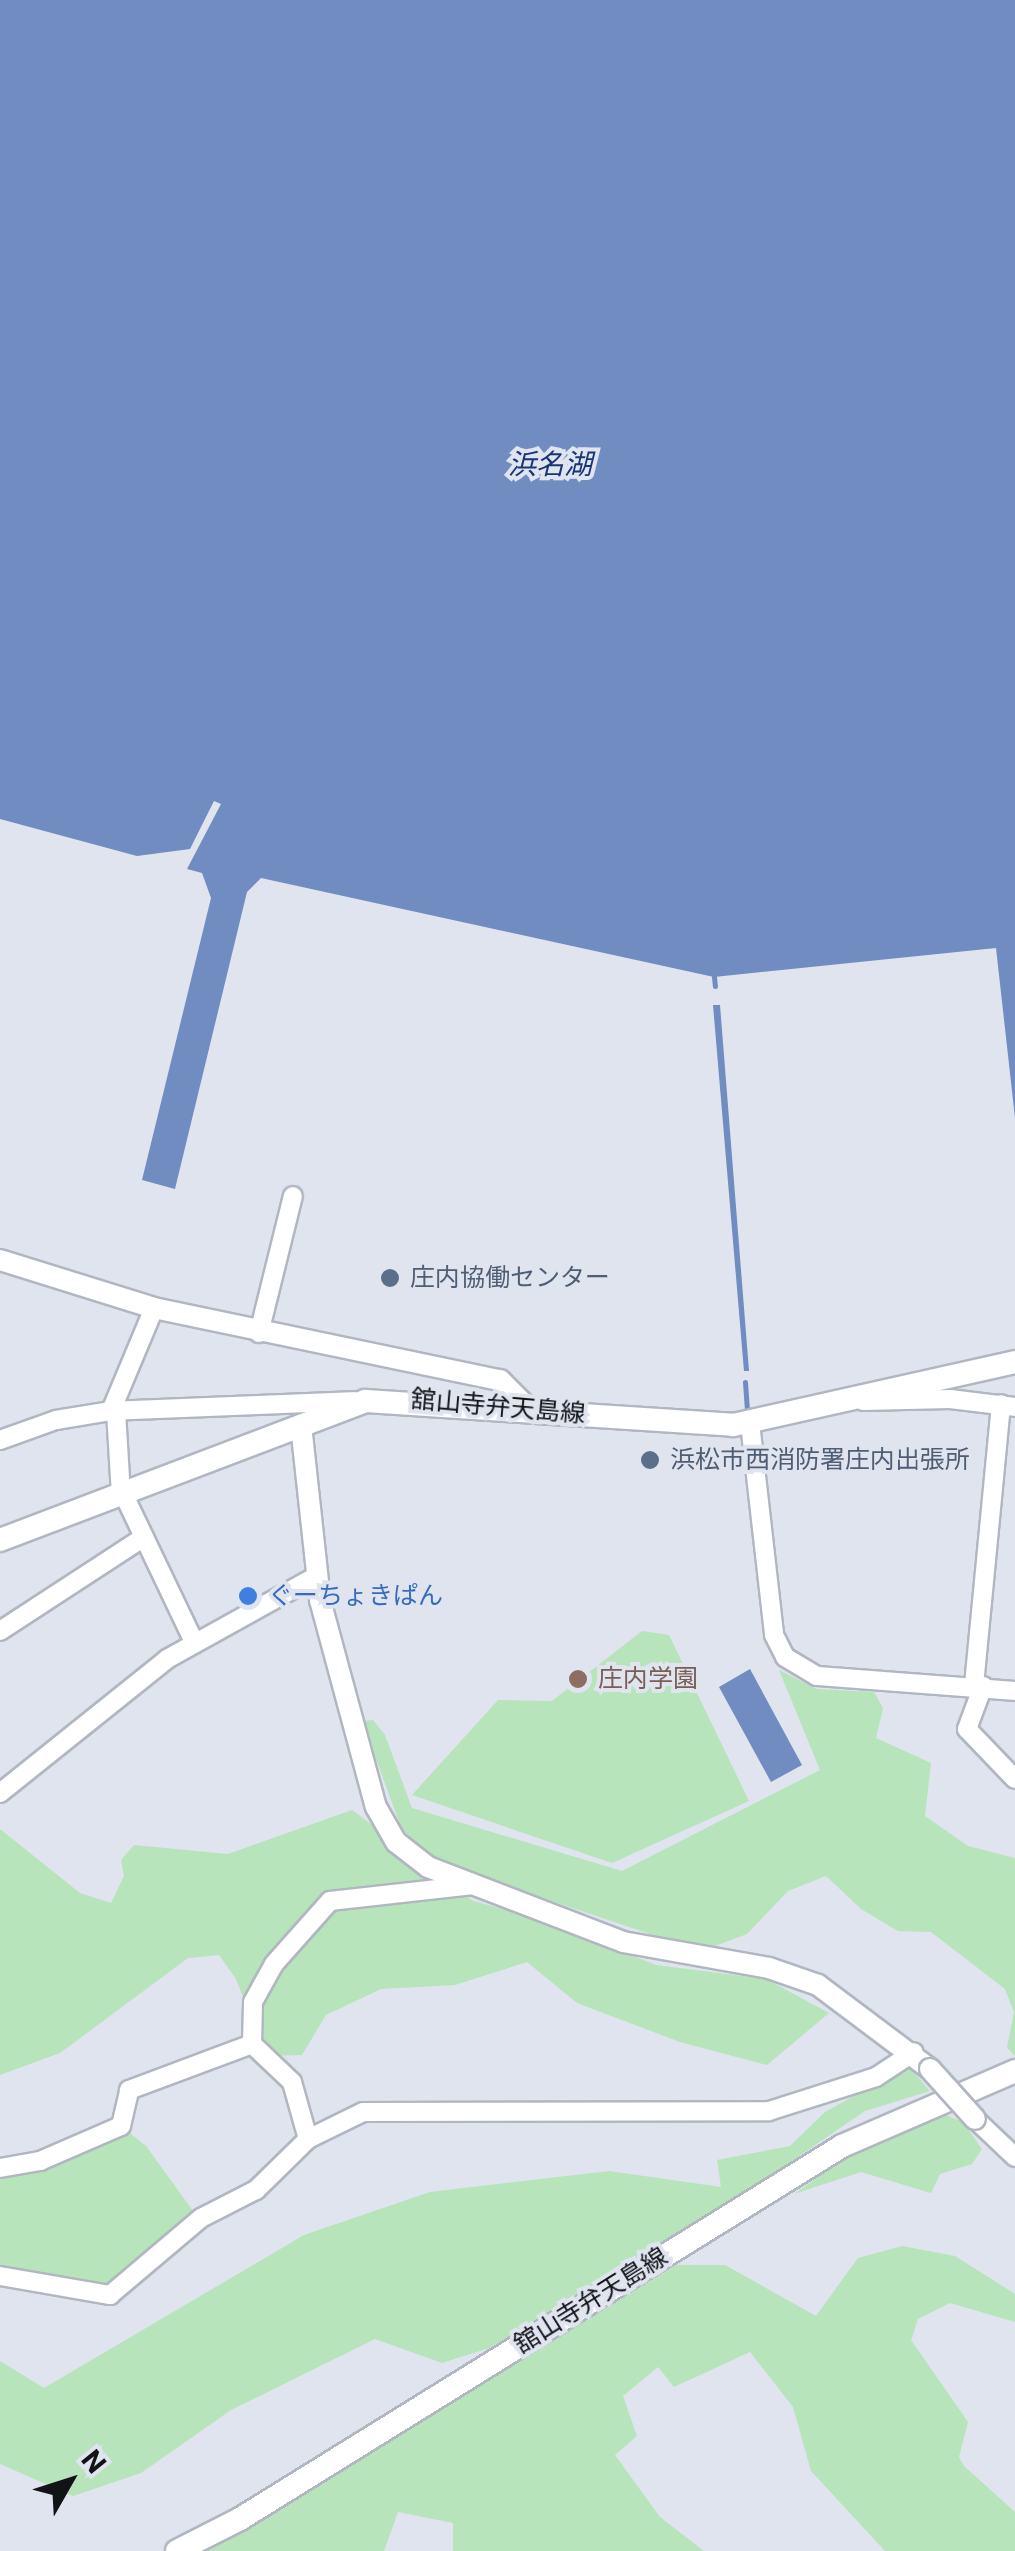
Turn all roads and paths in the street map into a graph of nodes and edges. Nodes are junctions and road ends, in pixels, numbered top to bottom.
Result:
1 (292, 1196) dead end
2 (0, 1260) edge
3 (154, 1308) junction
4 (258, 1333) junction
5 (1015, 1362) edge
6 (926, 1392) junction
7 (365, 1400) junction
8 (1008, 1405) edge
9 (529, 1409) junction
10 (114, 1411) junction
11 (750, 1423) junction
12 (301, 1425) junction
13 (0, 1440) edge
14 (122, 1493) junction
15 (144, 1538) junction
16 (0, 1540) edge
17 (315, 1577) junction
18 (0, 1631) edge
19 (194, 1642) junction
20 (979, 1686) junction
21 (1015, 1691) edge
22 (1015, 1779) edge
23 (0, 1793) edge
24 (473, 1885) junction
25 (252, 2044) junction
26 (914, 2052) junction
27 (1015, 2071) edge
28 (974, 2119) joint
29 (308, 2138) junction
30 (1015, 2157) edge
31 (0, 2168) edge
32 (0, 2276) edge
33 (177, 2551) edge

1 - 4 street
2 - 3 street
3 - 4 street
3 - 10 street
4 - 9 street
5 - 6 main road, 舘山寺弁天島線
6 - 8 street
6 - 11 main road, 舘山寺弁天島線
7 - 9 main road, 舘山寺弁天島線
7 - 10 street
7 - 12 main road, 舘山寺弁天島線
8 - 20 street
9 - 11 main road, 舘山寺弁天島線
10 - 13 street
10 - 14 street
11 - 20 street
12 - 14 main road, 舘山寺弁天島線
12 - 17 street
14 - 15 street
14 - 16 main road, 舘山寺弁天島線
15 - 18 street
15 - 19 street
17 - 19 street
17 - 24 street
19 - 23 street
20 - 21 street
20 - 22 street
24 - 25 street
24 - 26 street
25 - 29 street
25 - 31 street
26 - 28 street, bridge
26 - 29 street
27 - 33 main road, 舘山寺弁天島線
28 - 30 street
29 - 32 street

